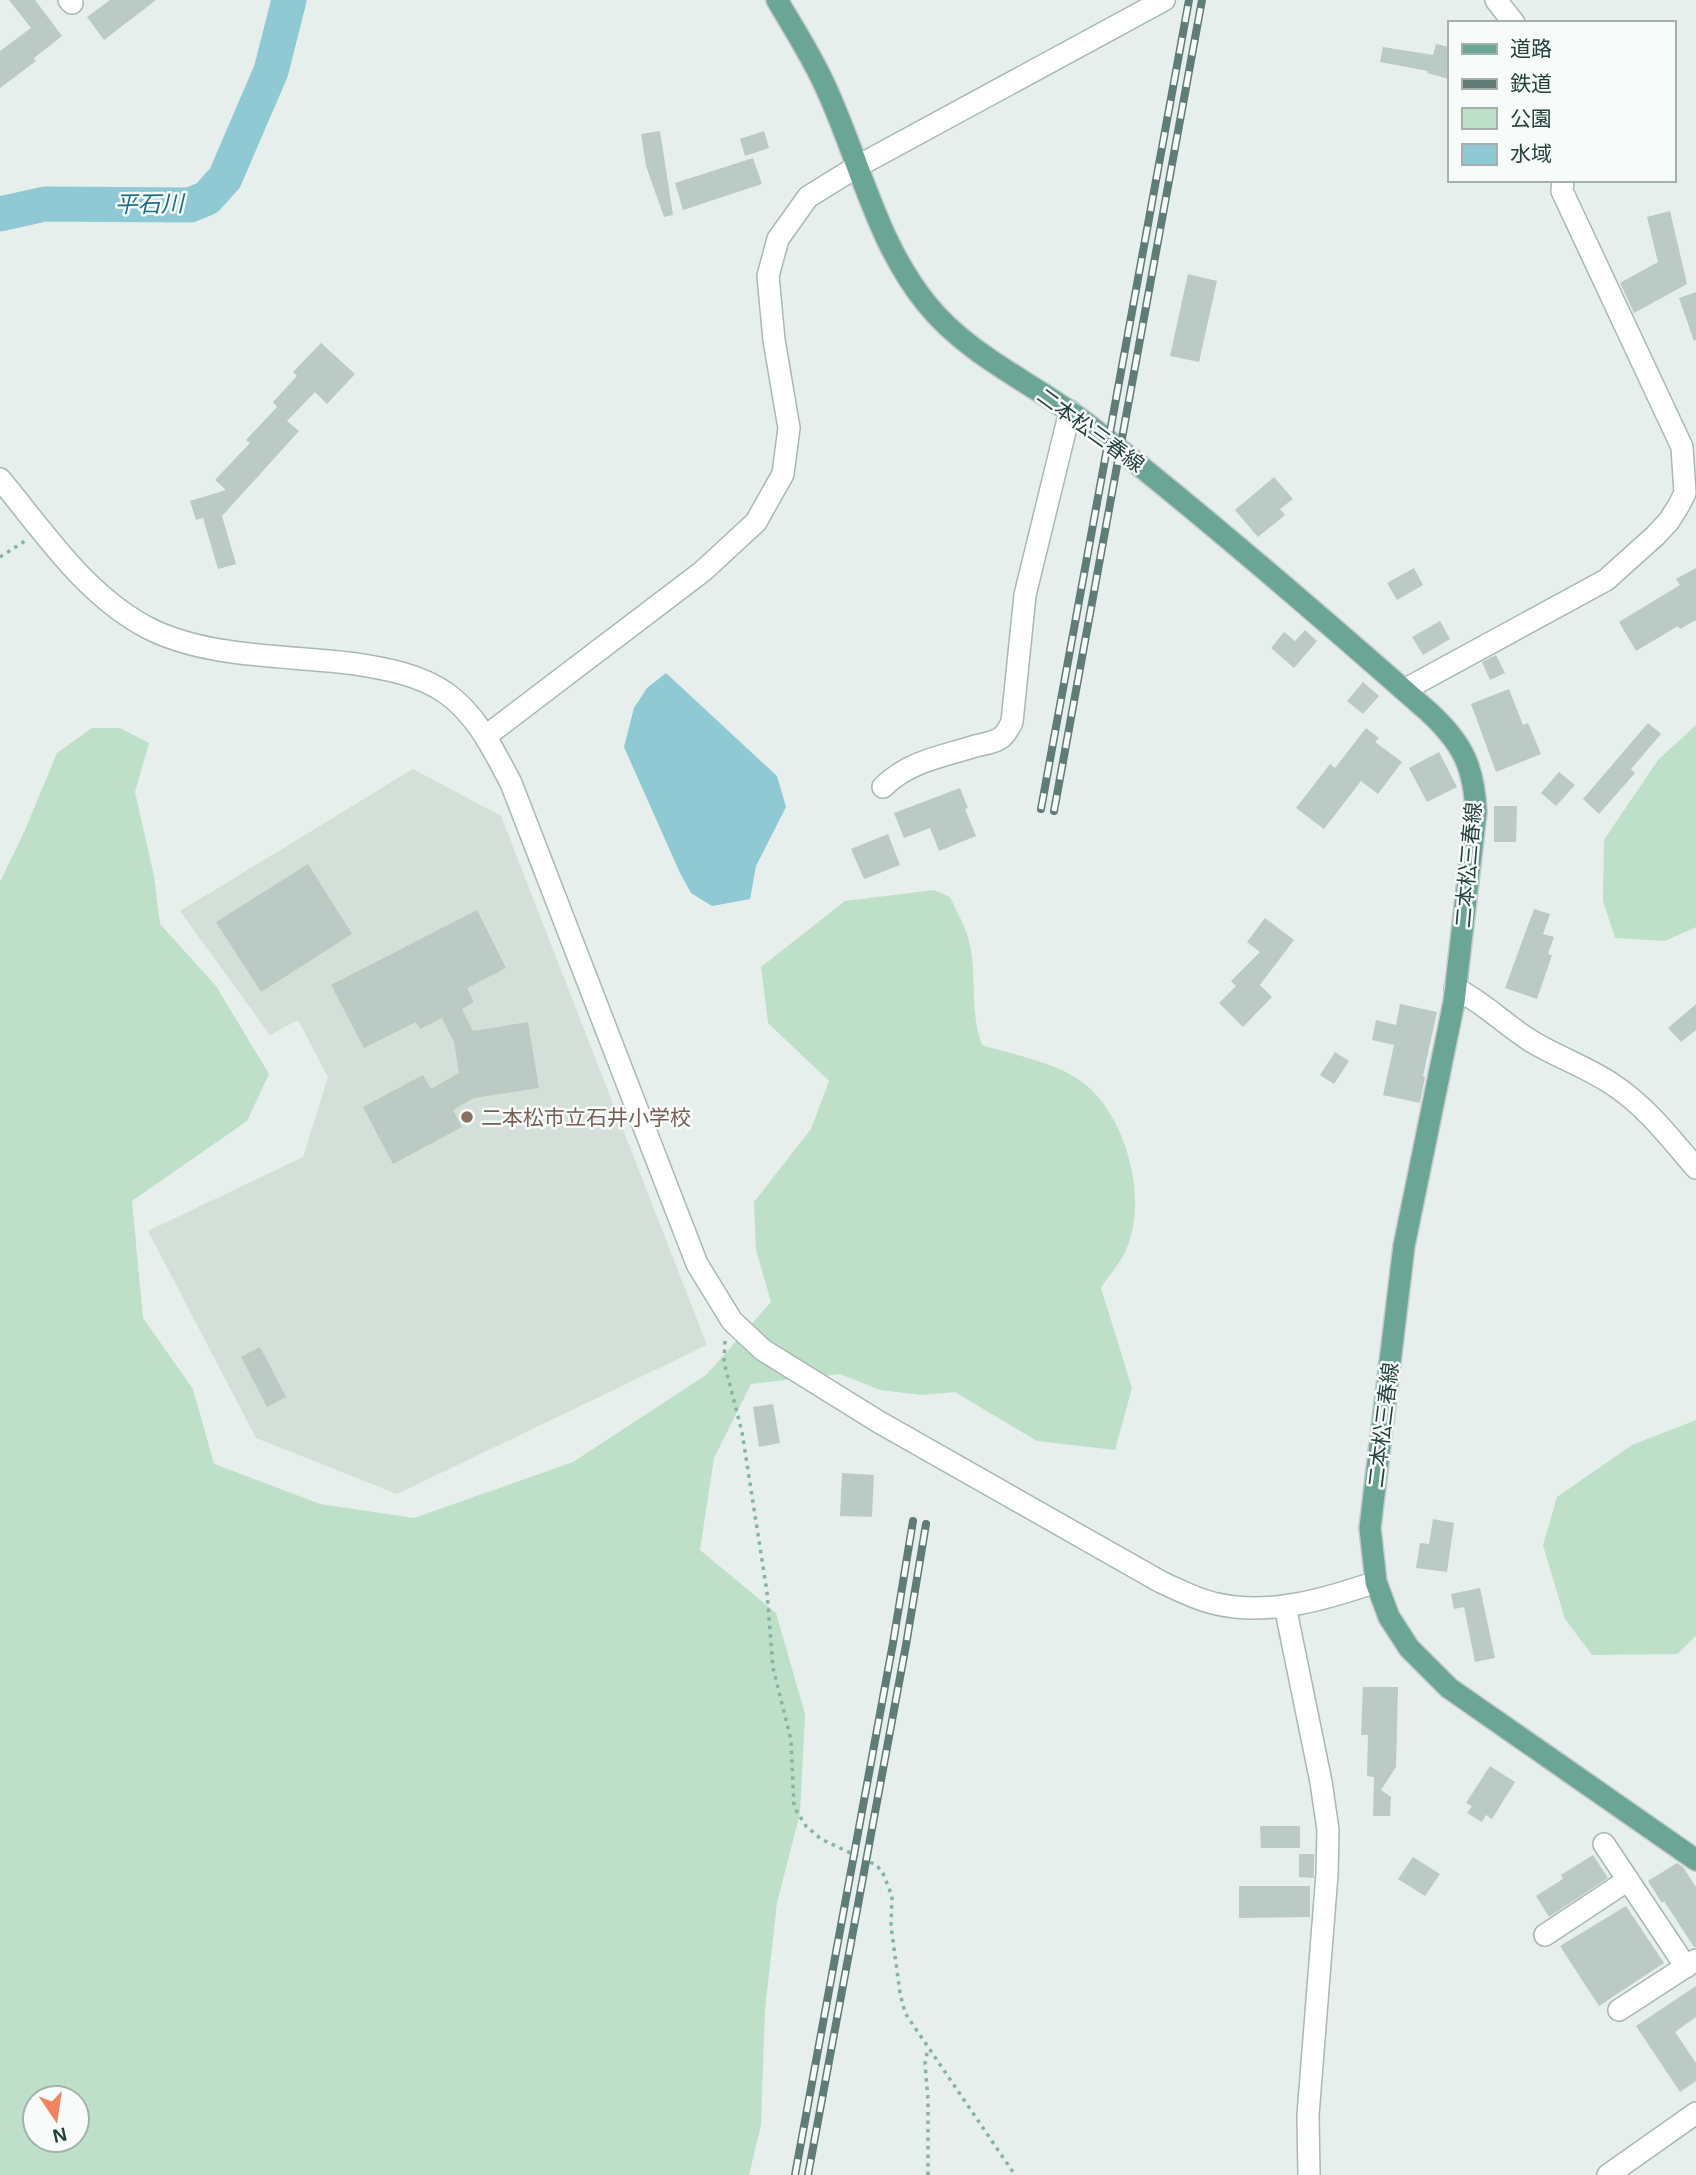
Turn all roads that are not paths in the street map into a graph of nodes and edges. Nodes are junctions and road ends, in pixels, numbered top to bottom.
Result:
1 (777, 0) edge
2 (1164, 0) edge
3 (1496, 0) edge
4 (1512, 21) edge
5 (859, 166) junction
6 (1563, 182) edge
7 (1070, 411) junction
8 (0, 479) edge
9 (1404, 690) junction
10 (486, 736) junction
11 (883, 787) dead end
12 (1455, 988) junction
13 (1696, 1168) edge
14 (1376, 1582) junction
15 (1285, 1606) junction
16 (1604, 1844) dead end
17 (1696, 1860) edge
18 (1628, 1881) junction
19 (1545, 1935) dead end
20 (1691, 1963) edge
21 (1619, 2010) dead end
22 (1696, 2113) edge
23 (1309, 2175) edge
24 (1608, 2175) edge

1 - 5 main road, 二本松三春線
2 - 5 street
3 - 4 street
5 - 7 main road, 二本松三春線
5 - 10 street
6 - 9 street
7 - 9 main road, 二本松三春線
7 - 11 street
8 - 10 street
9 - 12 main road, 二本松三春線
10 - 15 street
12 - 13 street
12 - 14 main road, 二本松三春線
14 - 15 street
14 - 17 main road, 二本松三春線
15 - 23 street
16 - 18 street
18 - 19 street
18 - 20 street
20 - 21 street
22 - 24 street

